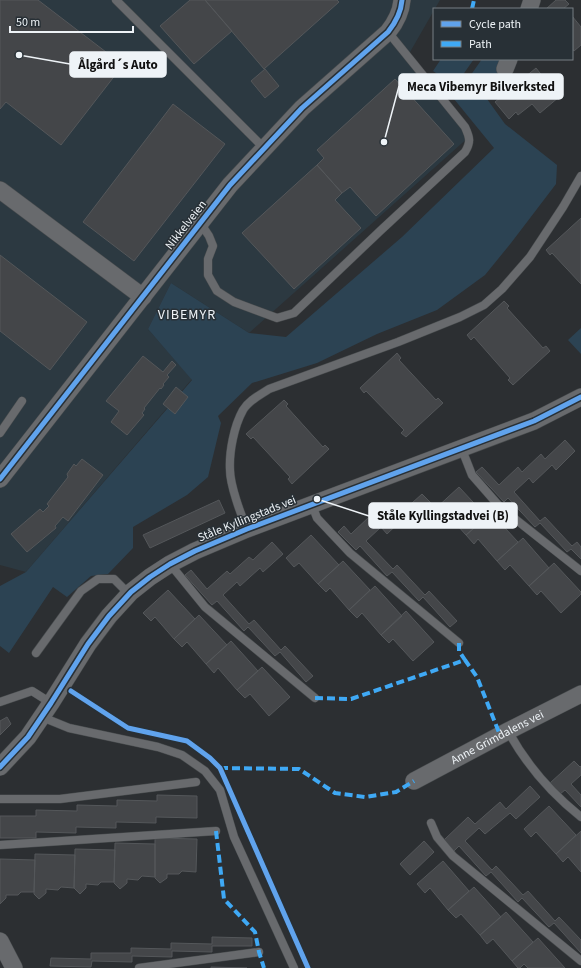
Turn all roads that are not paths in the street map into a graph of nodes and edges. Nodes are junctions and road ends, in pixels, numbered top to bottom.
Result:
1 (116, 0) edge
2 (402, 0) edge
3 (388, 32) junction
4 (264, 148) junction
5 (581, 176) edge
6 (0, 190) edge
7 (201, 224) junction
8 (143, 297) junction
9 (581, 397) edge
10 (22, 401) dead end
11 (0, 433) edge
12 (461, 447) junction
13 (0, 479) edge
14 (312, 505) junction
15 (247, 529) junction
16 (170, 564) junction
17 (581, 571) edge
18 (131, 592) junction
19 (459, 643) dead end
20 (36, 653) dead end
21 (581, 694) edge
22 (315, 698) dead end
23 (0, 702) edge
24 (47, 710) junction
25 (508, 731) junction
26 (0, 768) edge
27 (414, 781) dead end
28 (196, 782) dead end
29 (0, 799) edge
30 (581, 817) edge
31 (431, 823) dead end
32 (216, 831) dead end
33 (0, 845) edge
34 (0, 941) edge
35 (259, 952) dead end
36 (581, 962) edge
37 (8, 965) edge
38 (139, 968) edge
39 (294, 968) edge

1 - 4 lane
2 - 3 street, Nikkelveien
3 - 4 street, Nikkelveien
3 - 7 lane
4 - 7 street, Nikkelveien
5 - 15 lane
6 - 8 street
7 - 8 street, Nikkelveien
8 - 13 street, Nikkelveien
9 - 12 street, Ståle Kyllingstads vei
10 - 11 lane
12 - 14 street, Ståle Kyllingstads vei
12 - 17 lane
14 - 15 street, Ståle Kyllingstads vei
14 - 19 lane
15 - 16 street, Ståle Kyllingstads vei
16 - 18 street, Ståle Kyllingstads vei
16 - 22 lane
18 - 20 lane
18 - 24 street, Ståle Kyllingstads vei
21 - 25 street, Anne Grimdalens vei
23 - 24 lane
24 - 26 street, Ståle Kyllingstads vei
24 - 39 lane
25 - 27 street, Anne Grimdalens vei
25 - 30 lane
28 - 29 lane
31 - 36 lane
32 - 33 lane
34 - 37 street
35 - 38 lane

